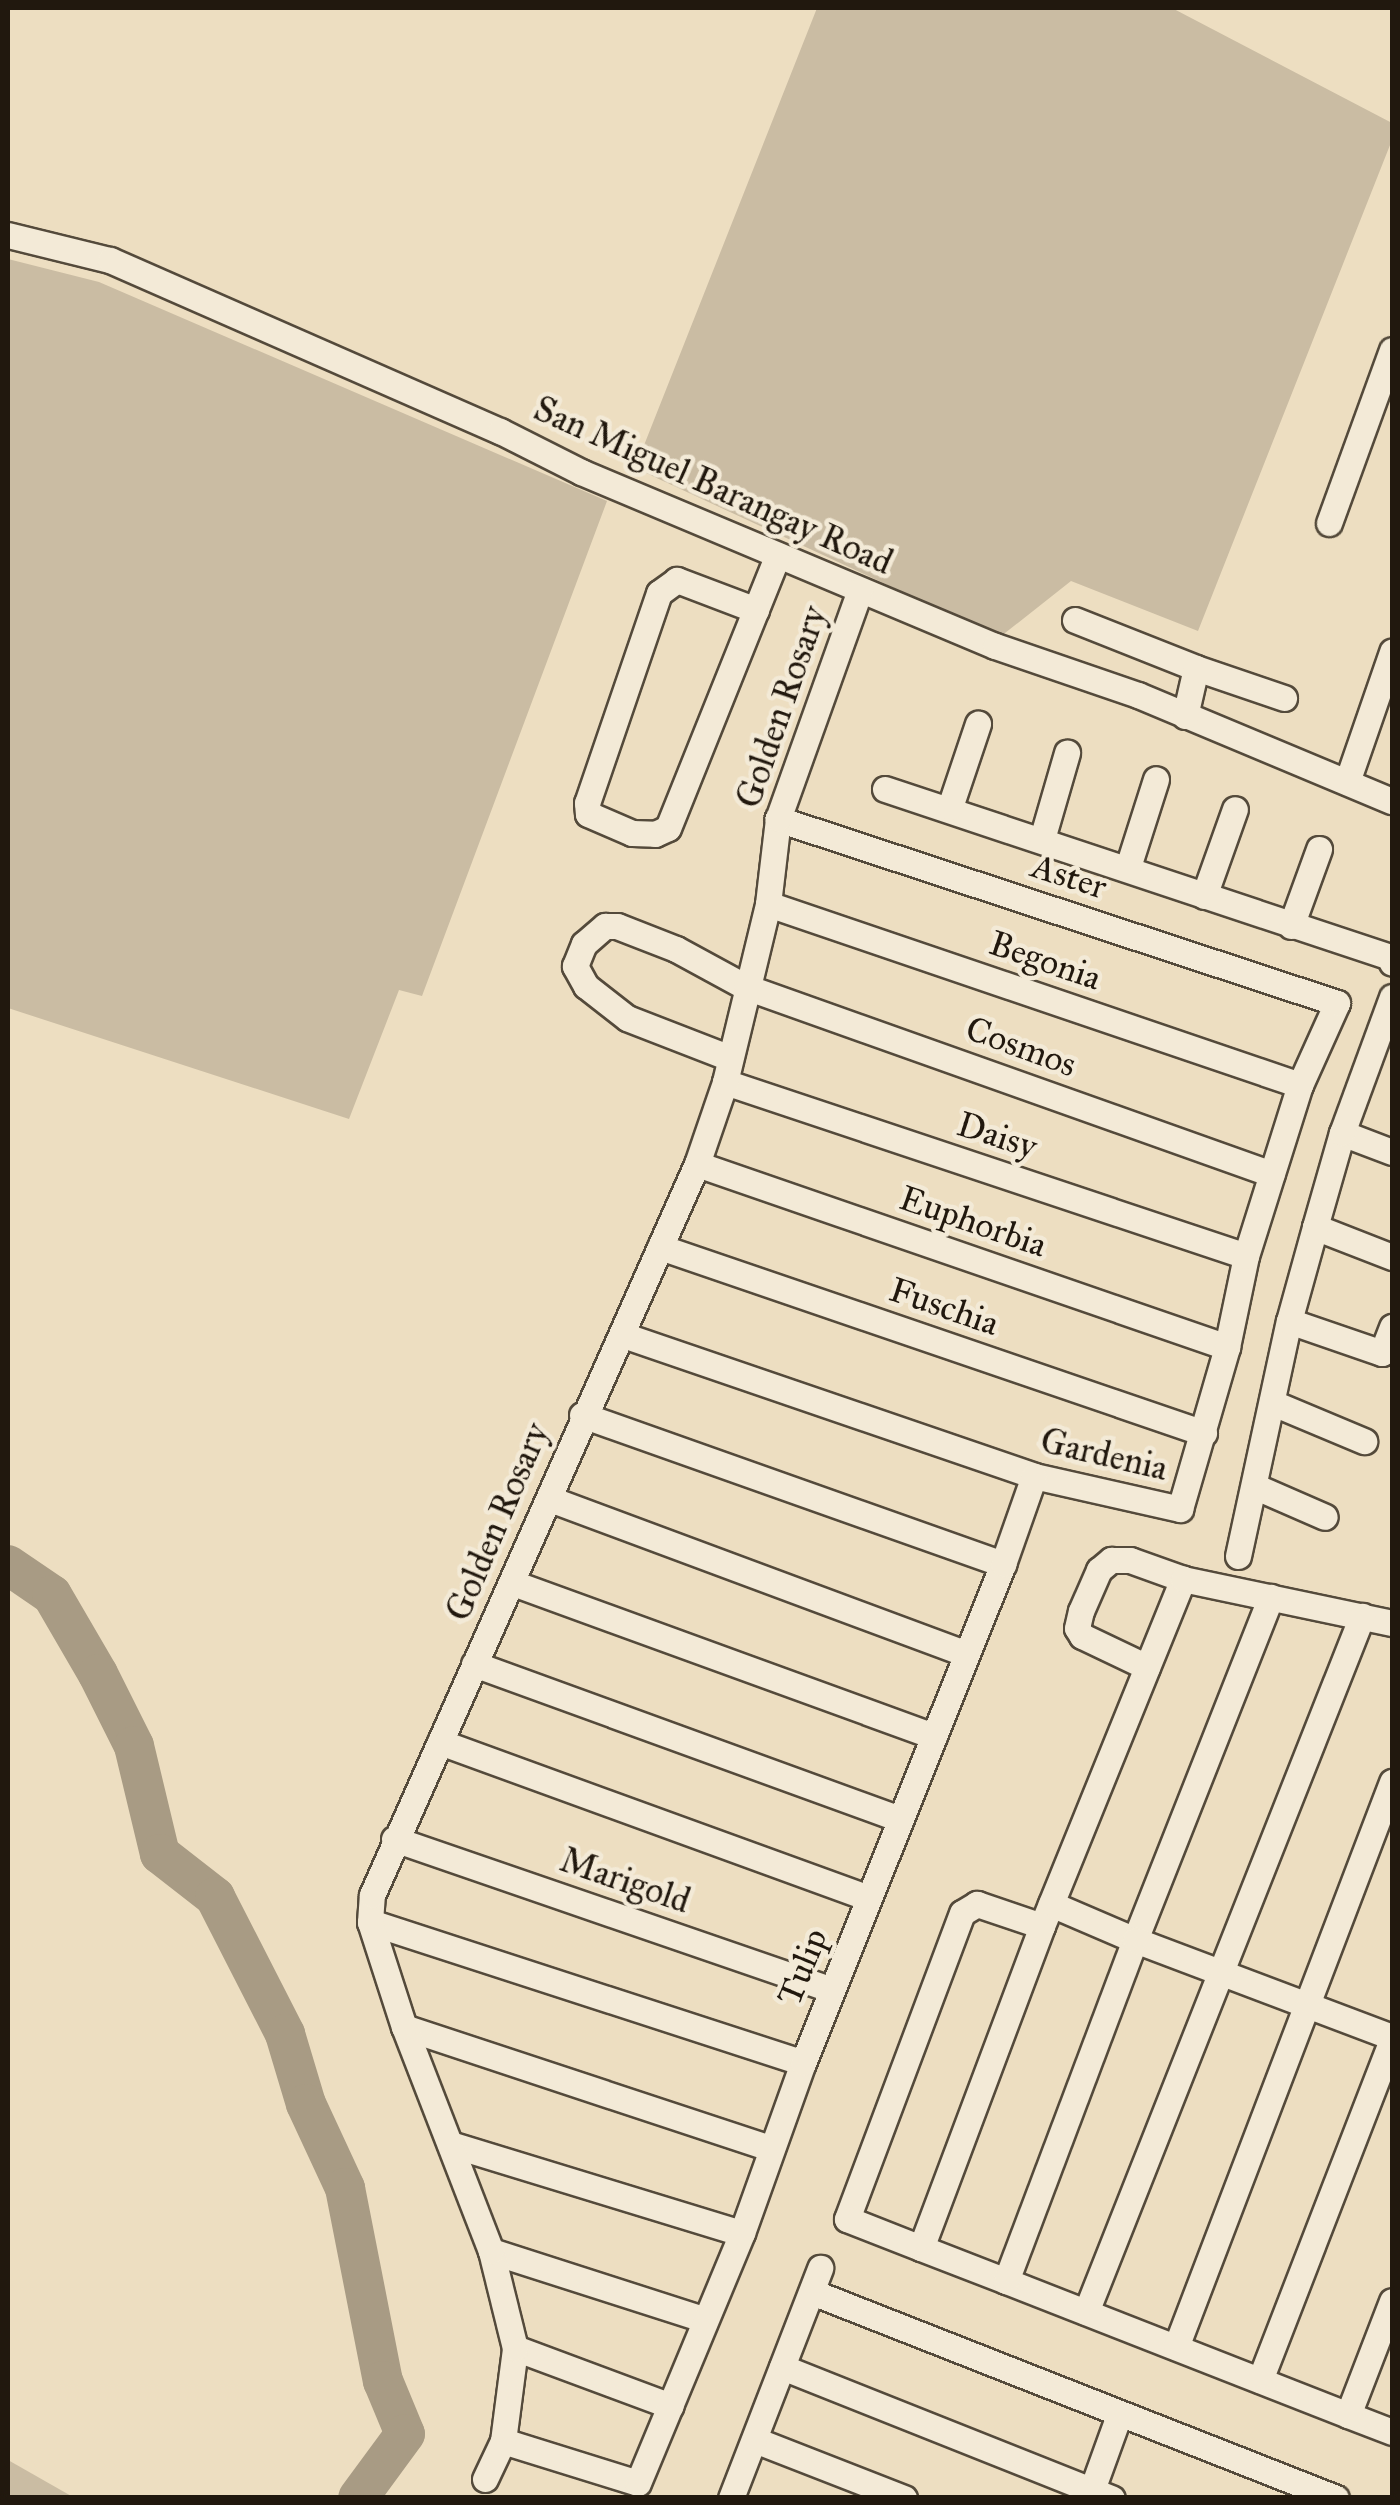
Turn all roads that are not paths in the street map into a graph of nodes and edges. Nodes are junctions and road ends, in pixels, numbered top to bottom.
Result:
1 (8, 235) edge
2 (1390, 364) edge
3 (1329, 524) dead end
4 (778, 555) junction
5 (860, 590) junction
6 (756, 610) junction
7 (1075, 620) dead end
8 (1392, 652) edge
9 (1196, 668) junction
10 (1284, 698) dead end
11 (1185, 716) junction
12 (978, 724) dead end
13 (1067, 753) dead end
14 (1156, 780) dead end
15 (1347, 782) junction
16 (885, 788) dead end
17 (1392, 801) edge
18 (950, 807) junction
19 (1235, 808) dead end
20 (778, 818) junction
21 (1042, 838) junction
22 (1319, 849) dead end
23 (1128, 868) junction
24 (1204, 896) junction
25 (768, 904) junction
26 (1290, 926) junction
27 (1392, 957) edge
28 (746, 987) junction
29 (1392, 997) edge
30 (1338, 1003) joint
31 (1382, 1054) edge
32 (728, 1070) junction
33 (1300, 1085) junction
34 (1342, 1133) junction
35 (1392, 1152) edge
36 (696, 1164) junction
37 (1272, 1174) junction
38 (1315, 1226) junction
39 (660, 1247) junction
40 (1246, 1256) junction
41 (1392, 1258) edge
42 (1289, 1321) junction
43 (1392, 1327) edge
44 (622, 1335) junction
45 (1227, 1347) junction
46 (1273, 1403) junction
47 (582, 1416) junction
48 (1204, 1433) junction
49 (1364, 1442) dead end
50 (1034, 1476) junction
51 (1254, 1486) junction
52 (550, 1499) junction
53 (1326, 1517) dead end
54 (1238, 1556) dead end
55 (1003, 1564) junction
56 (1183, 1579) junction
57 (513, 1584) junction
58 (1272, 1598) junction
59 (1362, 1616) junction
60 (1392, 1623) edge
61 (966, 1654) junction
62 (474, 1664) junction
63 (1147, 1667) junction
64 (934, 1736) junction
65 (440, 1742) junction
66 (1392, 1782) edge
67 (900, 1819) junction
68 (394, 1839) junction
69 (869, 1898) junction
70 (1046, 1915) junction
71 (370, 1922) junction
72 (1135, 1940) junction
73 (1221, 1972) junction
74 (832, 1990) junction
75 (1306, 2004) junction
76 (404, 2027) junction
77 (1392, 2039) edge
78 (802, 2062) junction
79 (450, 2144) junction
80 (770, 2148) junction
81 (742, 2233) junction
82 (921, 2248) junction
83 (491, 2251) junction
84 (1006, 2281) junction
85 (1392, 2301) edge
86 (1086, 2312) junction
87 (703, 2319) junction
88 (515, 2348) junction
89 (1176, 2348) junction
90 (782, 2368) junction
91 (1260, 2380) junction
92 (671, 2406) junction
93 (1120, 2415) junction
94 (1348, 2415) junction
95 (1392, 2432) edge
96 (755, 2440) junction
97 (503, 2441) junction
98 (485, 2479) dead end
99 (1097, 2495) edge
100 (731, 2498) edge
101 (904, 2498) edge
102 (1336, 2498) edge

1 - 4 street, San Miguel Barangay Road
2 - 3 street
4 - 5 street, San Miguel Barangay Road
4 - 6 street
5 - 11 street, San Miguel Barangay Road
5 - 20 street, Golden Rosary
6 - 6 street
7 - 9 street
8 - 15 street
9 - 10 street
9 - 11 street
11 - 15 street, San Miguel Barangay Road
12 - 18 street
13 - 21 street
14 - 23 street
15 - 17 street, San Miguel Barangay Road
16 - 18 street
18 - 21 street
19 - 24 street
20 - 25 street, Golden Rosary
20 - 30 street, Aster
21 - 23 street
22 - 26 street
23 - 24 street
24 - 26 street
25 - 28 street, Golden Rosary
25 - 33 street, Begonia
26 - 27 street
28 - 32 street, Golden Rosary
28 - 32 street, Cosmos
28 - 37 street, Cosmos
29 - 31 street
30 - 33 street, Gardenia
31 - 34 street
32 - 36 street, Golden Rosary
32 - 40 street, Daisy
33 - 37 street, Gardenia
34 - 35 street
34 - 38 street
36 - 39 street, Golden Rosary
36 - 45 street, Euphorbia
37 - 40 street, Gardenia
38 - 41 street
38 - 42 street
39 - 44 street, Golden Rosary
39 - 48 street, Fuschia
40 - 45 street, Gardenia
42 - 43 street
42 - 46 street
44 - 47 street, Golden Rosary
44 - 50 street, Gardenia
45 - 48 street, Gardenia
46 - 49 street
46 - 51 street
47 - 52 street, Golden Rosary
47 - 55 street
48 - 50 street, Gardenia
50 - 55 street, Tulip
51 - 53 street
51 - 54 street
52 - 57 street, Golden Rosary
52 - 61 street
55 - 61 street, Tulip
56 - 58 street
56 - 63 street
56 - 63 street
57 - 62 street, Golden Rosary
57 - 64 street
58 - 59 street
58 - 72 street
59 - 60 street
59 - 73 street
61 - 64 street, Tulip
62 - 65 street, Golden Rosary
62 - 67 street
63 - 70 street
64 - 67 street, Tulip
65 - 68 street, Golden Rosary
65 - 69 street
66 - 75 street
67 - 69 street, Tulip
68 - 71 street, Golden Rosary
68 - 74 street, Marigold
69 - 74 street, Tulip
70 - 72 street
70 - 82 street
70 - 82 street
71 - 76 street
71 - 78 street
72 - 73 street
72 - 84 street
73 - 75 street
73 - 86 street
74 - 78 street, Tulip
75 - 77 street
75 - 89 street
76 - 79 street
76 - 80 street
77 - 91 street
78 - 80 street, Tulip
79 - 81 street
79 - 83 street
80 - 81 street, Tulip
81 - 87 street, Tulip
82 - 84 street
83 - 87 street
83 - 88 street
84 - 86 street
85 - 94 street
86 - 89 street
87 - 92 street, Tulip
88 - 92 street
88 - 97 street
89 - 91 street
90 - 93 street
90 - 96 street
90 - 99 street
91 - 94 street
92 - 97 street, Tulip
93 - 99 street
93 - 102 street
94 - 95 street
96 - 100 street
96 - 101 street
97 - 98 street

